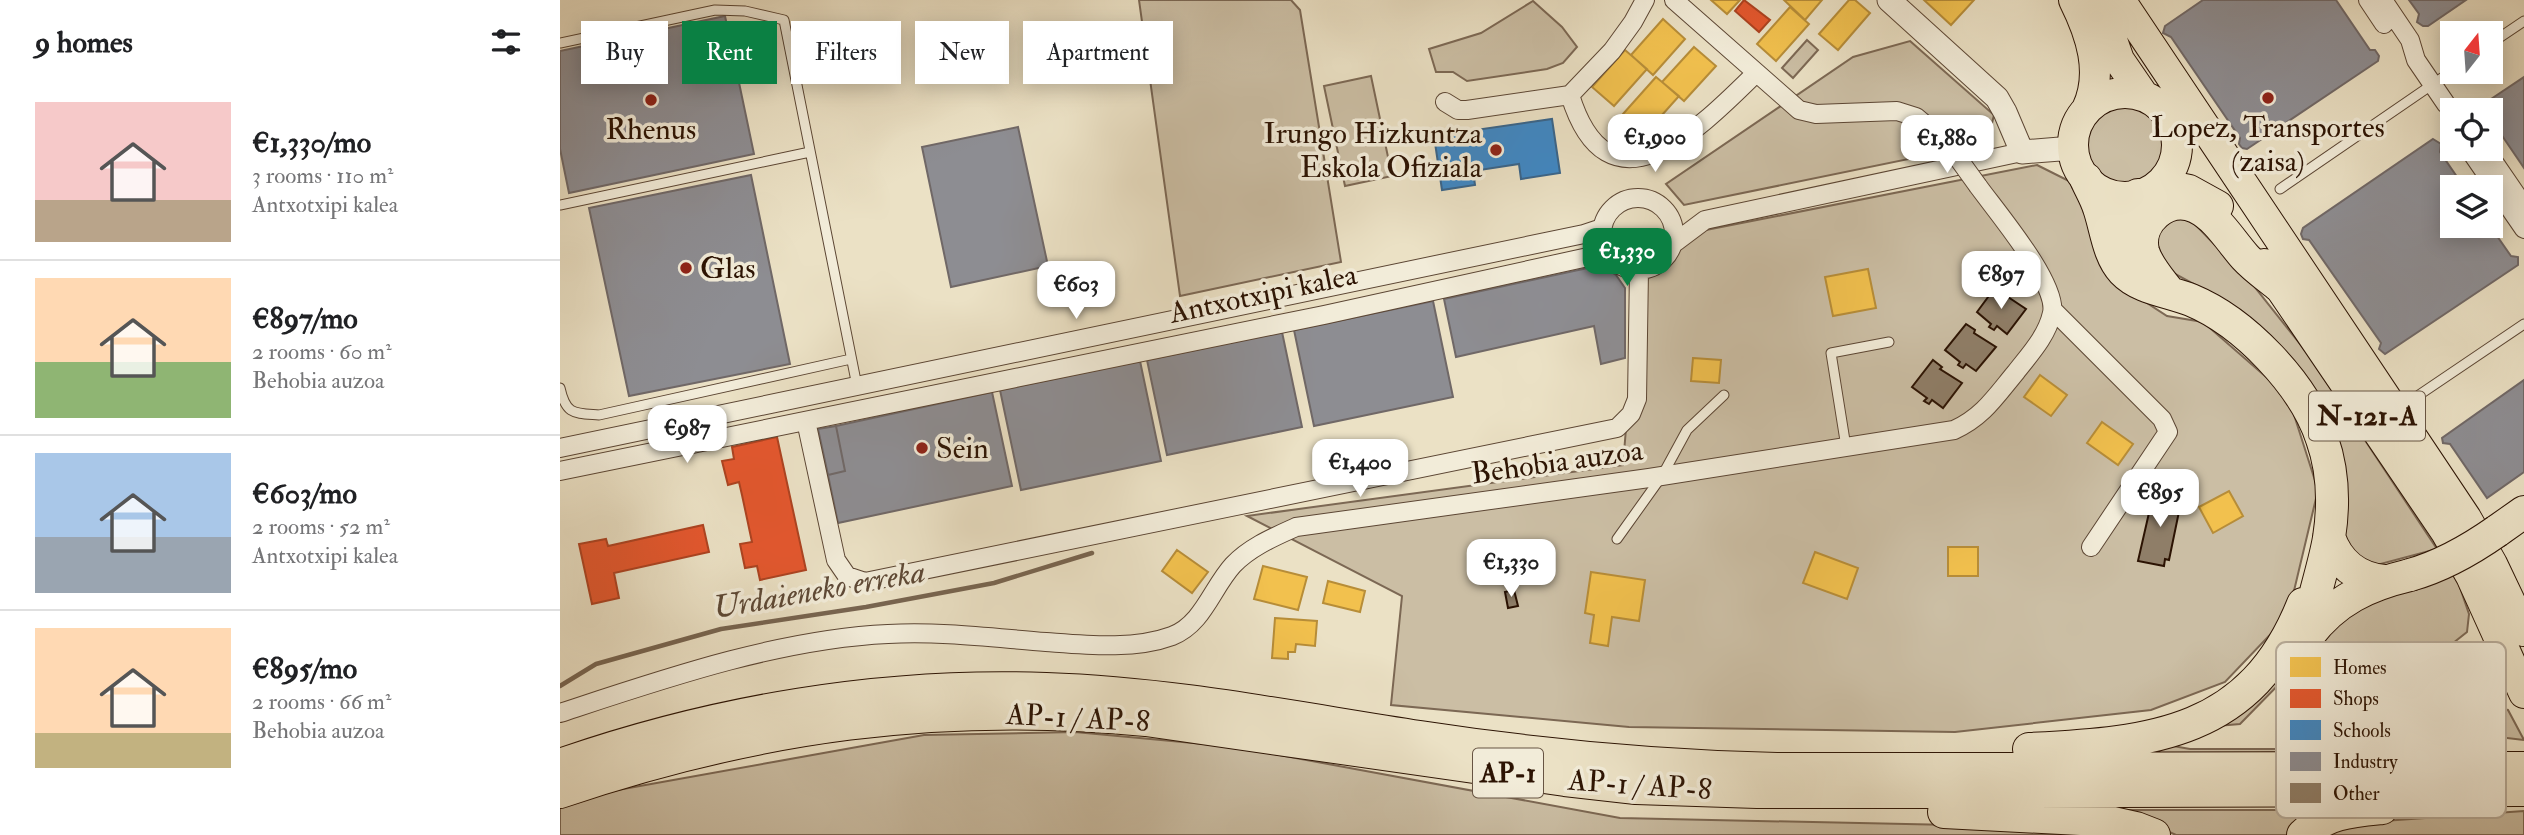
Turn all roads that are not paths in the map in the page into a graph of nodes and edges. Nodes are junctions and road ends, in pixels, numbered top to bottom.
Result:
1 (1644, 0) edge
2 (1674, 0) edge
3 (1889, 0) edge
4 (2074, 0) edge
5 (2098, 0) edge
6 (2119, 0) edge
7 (2368, 0) edge
8 (2383, 0) edge
9 (2524, 21) edge
10 (2503, 35) edge
11 (560, 43) edge
12 (2416, 60) junction
13 (1756, 73) junction
14 (2440, 79) edge
15 (2433, 84) junction
16 (1570, 95) junction
17 (2143, 95) junction
18 (2442, 98) edge
19 (1444, 102) dead end
20 (2087, 109) junction
21 (2176, 132) junction
22 (810, 152) junction
23 (2022, 152) junction
24 (2477, 161) edge
25 (2493, 161) edge
26 (2079, 165) junction
27 (2149, 189) junction
28 (2280, 189) dead end
29 (560, 205) edge
30 (2524, 206) edge
31 (2256, 207) junction
32 (1665, 210) junction
33 (1705, 220) junction
34 (1602, 228) junction
35 (2524, 229) edge
36 (1673, 244) junction
37 (1608, 255) junction
38 (1639, 270) junction
39 (2278, 285) junction
40 (2169, 292) junction
41 (2053, 310) junction
42 (2524, 324) edge
43 (1889, 342) dead end
44 (851, 359) junction
45 (857, 386) junction
46 (560, 388) edge
47 (2419, 395) dead end
48 (1724, 396) dead end
49 (806, 421) junction
50 (1846, 447) junction
51 (560, 448) edge
52 (560, 471) edge
53 (1662, 476) junction
54 (2524, 512) edge
55 (2329, 530) junction
56 (1618, 539) dead end
57 (2091, 547) dead end
58 (2397, 578) junction
59 (2524, 631) edge
60 (2307, 637) junction
61 (2283, 642) edge
62 (2307, 642) edge
63 (2501, 642) edge
64 (2506, 653) edge
65 (2276, 654) edge
66 (2524, 693) edge
67 (560, 713) edge
68 (560, 765) edge
69 (2276, 780) edge
70 (1767, 781) junction
71 (2276, 788) edge
72 (560, 792) edge
73 (2327, 818) edge
74 (2154, 835) edge
75 (2303, 835) edge

1 - 16 street
2 - 13 street
3 - 23 street
4 - 20 highway
5 - 17 highway, N-121-A
6 - 31 highway, N-121-A
7 - 12 street
8 - 12 street
9 - 10 lane
11 - 22 lane
12 - 15 street
13 - 16 street
13 - 41 street, bridge
14 - 15 lane
15 - 18 street
15 - 28 lane
16 - 19 street
17 - 20 highway
17 - 21 highway, N-121-A
20 - 26 highway
21 - 27 highway
21 - 31 highway, N-121-A
22 - 29 lane
22 - 44 lane
23 - 26 street
23 - 33 street
24 - 35 street
25 - 30 street
26 - 27 highway, N-121-A
26 - 40 highway
27 - 39 highway, N-121-A
27 - 40 highway
31 - 59 highway, N-121-A
32 - 33 street
32 - 34 street
32 - 36 street
33 - 36 street
34 - 37 street
34 - 45 street, Antxotxipi kalea
36 - 38 street
37 - 38 street
37 - 49 street, Antxotxipi kalea
38 - 49 street
39 - 40 highway
39 - 63 highway, N-121-A
40 - 55 highway
41 - 50 street, Behobia auzoa
41 - 57 street
42 - 47 lane
43 - 50 lane
44 - 45 lane
44 - 46 lane
45 - 51 street, Antxotxipi kalea
48 - 53 lane
49 - 52 street, Antxotxipi kalea
50 - 53 street, Behobia auzoa
53 - 56 lane
53 - 67 street, Behobia auzoa
54 - 58 highway, bridge
55 - 58 highway
55 - 60 highway
55 - 61 highway
58 - 60 highway
60 - 62 highway
64 - 66 highway, N-121-A
65 - 70 highway
68 - 70 highway, AP-1 / AP-8 / AP-1
69 - 70 highway, AP-1 / AP-8 / AP-1
70 - 71 highway, AP-1 / AP-8 / AP-1
70 - 72 highway, AP-1 / AP-8 / AP-1
70 - 74 highway
73 - 75 highway

